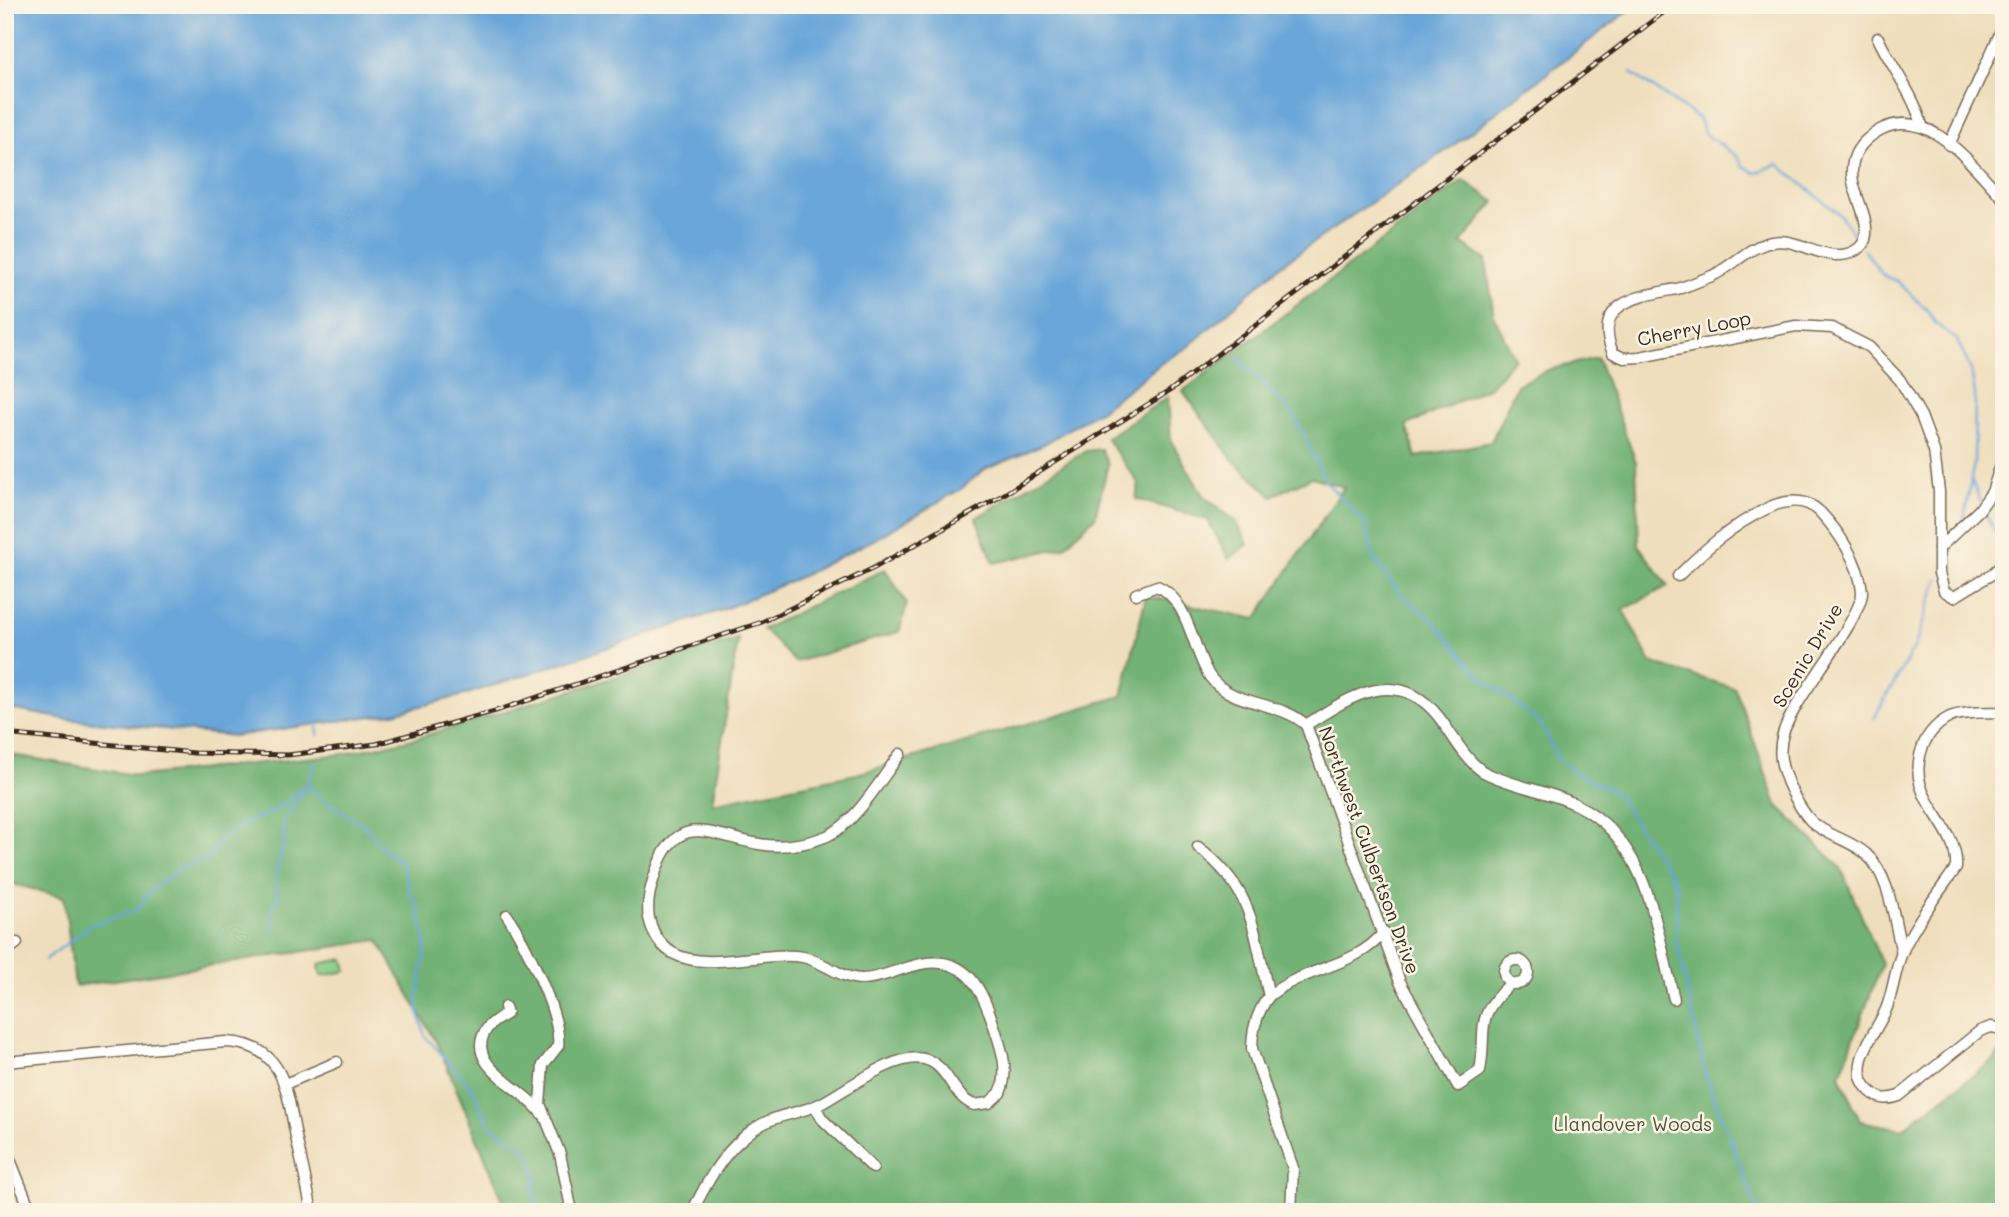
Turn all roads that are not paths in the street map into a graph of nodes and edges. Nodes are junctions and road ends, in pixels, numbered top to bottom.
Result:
1 (2004, 25) edge
2 (1878, 38) dead end
3 (1922, 125) junction
4 (1949, 145) junction
5 (2004, 199) edge
6 (2004, 454) edge
7 (1939, 548) junction
8 (2004, 562) edge
9 (1678, 576) dead end
10 (1136, 594) dead end
11 (2004, 712) edge
12 (1306, 725) junction
13 (900, 754) dead end
14 (1198, 846) dead end
15 (507, 915) dead end
16 (1384, 932) junction
17 (17, 943) dead end
18 (5, 952) edge
19 (1902, 953) junction
20 (1511, 983) dead end
21 (1269, 996) junction
22 (1674, 999) dead end
23 (505, 1007) dead end
24 (2004, 1029) edge
25 (5, 1062) edge
26 (337, 1062) dead end
27 (285, 1084) junction
28 (815, 1106) junction
29 (542, 1115) junction
30 (5, 1147) edge
31 (873, 1168) dead end
32 (308, 1210) edge
33 (31, 1212) edge
34 (572, 1212) edge
35 (692, 1212) edge
36 (1291, 1212) edge

1 - 4 street
2 - 3 street
3 - 4 street
3 - 7 street, Cherry Loop
4 - 5 street
6 - 7 street
7 - 8 street, Cherry Loop
9 - 19 street, Scenic Drive
10 - 12 street, Northwest Culbertson Drive
11 - 19 street
12 - 16 street, Northwest Culbertson Drive
12 - 22 street
13 - 28 street
14 - 21 street
15 - 29 street
16 - 20 street, Northwest Culbertson Drive
16 - 21 street
17 - 18 street
19 - 24 street
21 - 36 street
23 - 29 street
25 - 27 street
26 - 27 street
27 - 32 street
28 - 31 street
28 - 35 street
29 - 34 street
30 - 33 street

